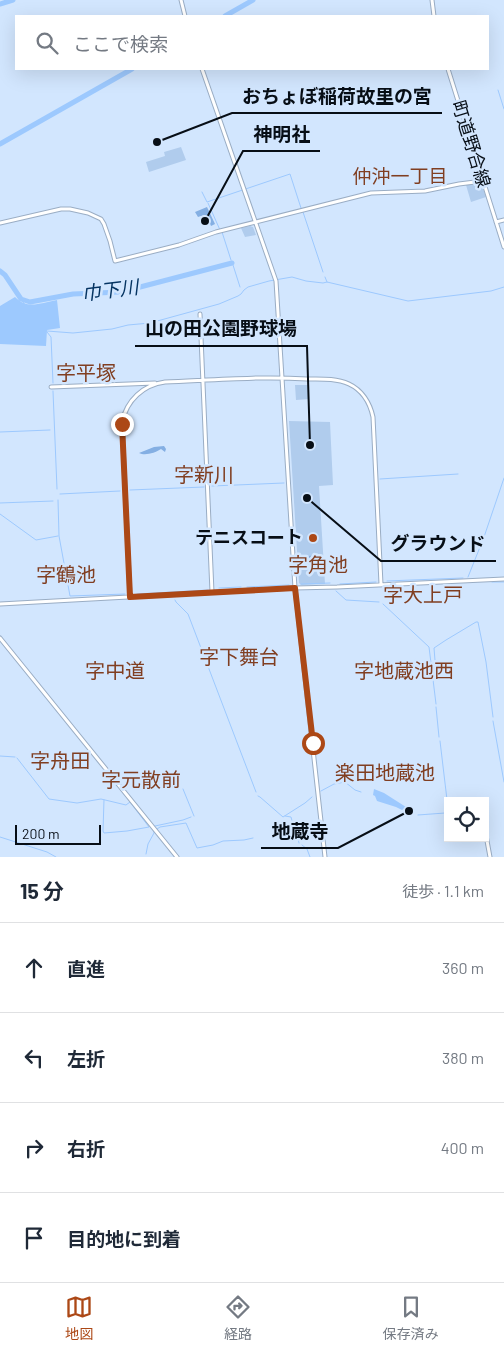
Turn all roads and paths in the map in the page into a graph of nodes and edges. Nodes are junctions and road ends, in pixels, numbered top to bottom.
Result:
1 (182, 0) edge
2 (432, 1) edge
3 (185, 15) edge
4 (434, 15) edge
5 (202, 70) edge
6 (448, 70) edge
7 (483, 181) junction
8 (504, 220) edge
9 (256, 222) junction
10 (496, 222) junction
11 (0, 223) edge
12 (504, 247) edge
13 (200, 314) dead end
14 (282, 378) junction
15 (203, 380) junction
16 (159, 383) junction
17 (51, 387) dead end
18 (504, 579) edge
19 (381, 584) junction
20 (295, 588) junction
21 (212, 592) junction
22 (130, 597) junction
23 (0, 604) edge
24 (0, 638) edge
25 (487, 842) edge
26 (177, 857) edge
27 (325, 857) edge
28 (490, 857) edge

1 - 3 street
2 - 4 street
5 - 9 street
6 - 7 street, 町道野合線
7 - 9 street
7 - 10 street, 町道野合線
8 - 10 street
9 - 11 street
9 - 14 street
10 - 12 street, 町道野合線
13 - 15 street
14 - 15 street
14 - 19 street
14 - 20 street
15 - 16 street
15 - 21 street
16 - 17 street
16 - 22 street
18 - 19 street
19 - 20 street
20 - 21 street
20 - 27 street
21 - 22 street
22 - 23 street
24 - 26 street
25 - 28 street

